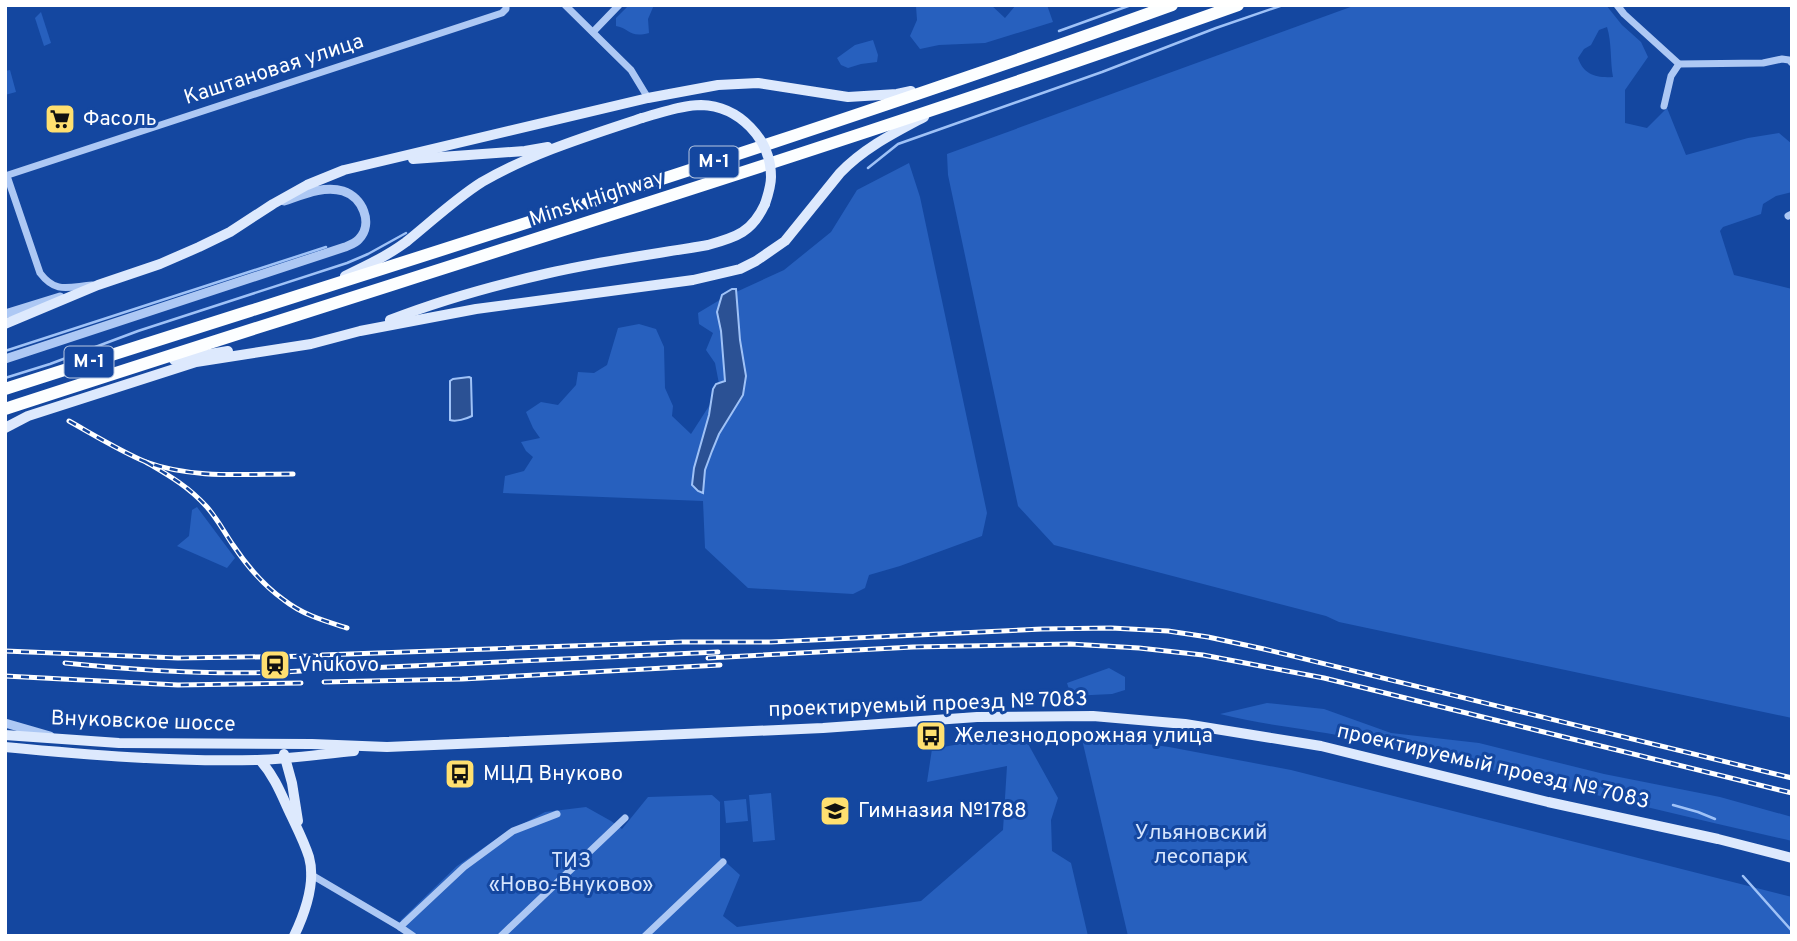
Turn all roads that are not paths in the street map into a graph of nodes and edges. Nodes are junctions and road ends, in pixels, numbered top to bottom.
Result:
1 (506, 5) edge
2 (565, 5) edge
3 (619, 5) edge
4 (1172, 5) edge
5 (1238, 5) edge
6 (1617, 5) edge
7 (593, 32) junction
8 (1792, 63) edge
9 (1679, 64) junction
10 (953, 83) junction
11 (648, 98) junction
12 (1664, 106) dead end
13 (942, 108) junction
14 (565, 144) junction
15 (371, 163) junction
16 (6, 176) edge
17 (273, 204) junction
18 (98, 285) junction
19 (309, 292) junction
20 (5, 314) edge
21 (5, 324) edge
22 (360, 331) junction
23 (297, 347) junction
24 (5, 359) edge
25 (136, 367) junction
26 (5, 389) edge
27 (5, 409) edge
28 (5, 428) edge
29 (5, 723) edge
30 (5, 735) edge
31 (62, 740) junction
32 (281, 744) junction
33 (5, 747) edge
34 (387, 747) junction
35 (280, 758) junction
36 (260, 760) junction
37 (272, 774) junction
38 (557, 814) dead end
39 (625, 818) dead end
40 (299, 832) junction
41 (1792, 858) edge
42 (723, 862) dead end
43 (310, 874) junction
44 (400, 927) junction
45 (294, 936) edge
46 (413, 936) edge
47 (501, 936) edge
48 (645, 936) edge

1 - 16 street, Каштановая улица
2 - 7 street
3 - 7 street
4 - 10 highway, Minsk Highway / М-1
5 - 13 highway, Minsk Highway / М-1
6 - 9 street
7 - 11 street
8 - 9 street
9 - 12 street
10 - 11 main road
10 - 19 highway, Minsk Highway / М-1
11 - 15 main road
13 - 22 main road
13 - 25 highway, Minsk Highway / М-1
14 - 15 main road
14 - 19 main road
14 - 22 main road, bridge
15 - 17 main road
16 - 18 street, Каштановая улица
17 - 18 main road
17 - 24 street
18 - 20 street
18 - 21 main road
19 - 26 highway, Minsk Highway / М-1
22 - 23 main road
23 - 25 main road
23 - 28 main road
25 - 27 highway, Minsk Highway / М-1
29 - 31 street
30 - 31 main road, Внуковское шоссе
31 - 32 main road, Внуковское шоссе
32 - 34 main road, проектируемый проезд № 7083
32 - 35 main road
33 - 36 main road, Внуковское шоссе
34 - 35 main road, проектируемый проезд № 7083
34 - 41 main road, проектируемый проезд № 7083
35 - 36 main road, Внуковское шоссе
35 - 37 main road
35 - 40 main road
36 - 37 main road
37 - 40 main road
38 - 44 street
39 - 47 street
40 - 43 main road
42 - 48 street
43 - 44 street
43 - 45 main road
44 - 46 street

